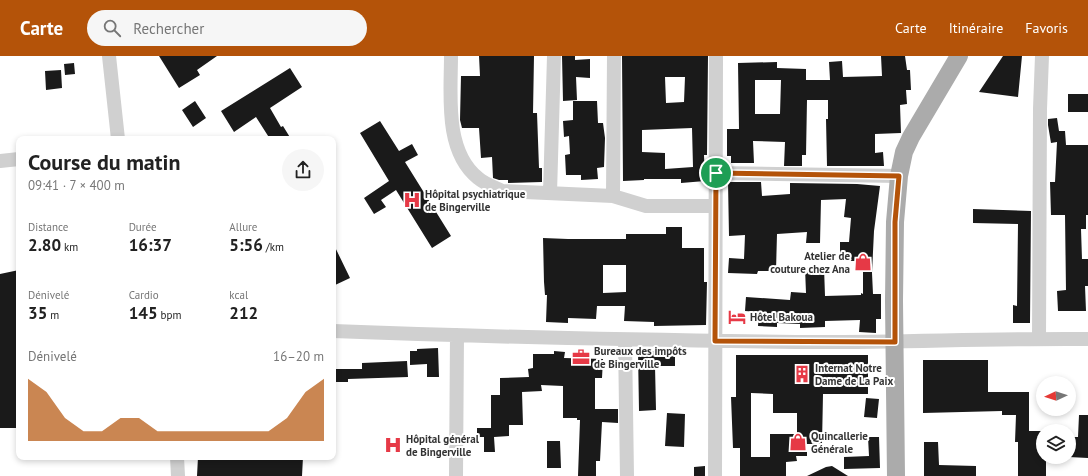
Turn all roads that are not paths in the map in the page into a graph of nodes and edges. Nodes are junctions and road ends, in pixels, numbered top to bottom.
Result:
1 (109, 56) edge
2 (451, 56) edge
3 (554, 56) edge
4 (614, 56) edge
5 (716, 56) edge
6 (959, 56) edge
7 (1042, 56) edge
8 (118, 136) edge
9 (16, 159) edge
10 (0, 161) edge
11 (716, 173) junction
12 (899, 176) junction
13 (550, 192) junction
14 (613, 196) junction
15 (715, 206) junction
16 (336, 331) edge
17 (457, 336) junction
18 (1039, 339) junction
19 (625, 340) junction
20 (1088, 340) edge
21 (715, 341) junction
22 (895, 342) junction
23 (177, 460) edge
24 (178, 476) edge
25 (456, 476) edge
26 (627, 476) edge
27 (715, 476) edge
28 (896, 476) edge

1 - 8 street
2 - 13 street
3 - 13 street
4 - 14 street
5 - 11 street
6 - 12 main road
7 - 18 street
9 - 10 street
11 - 12 street
11 - 15 street
12 - 22 main road
13 - 14 street
14 - 15 street
15 - 21 street
16 - 17 street
17 - 19 street
17 - 25 street
18 - 20 street
18 - 22 street
19 - 21 street
19 - 26 street
21 - 22 street
21 - 27 street
22 - 28 main road
23 - 24 street

